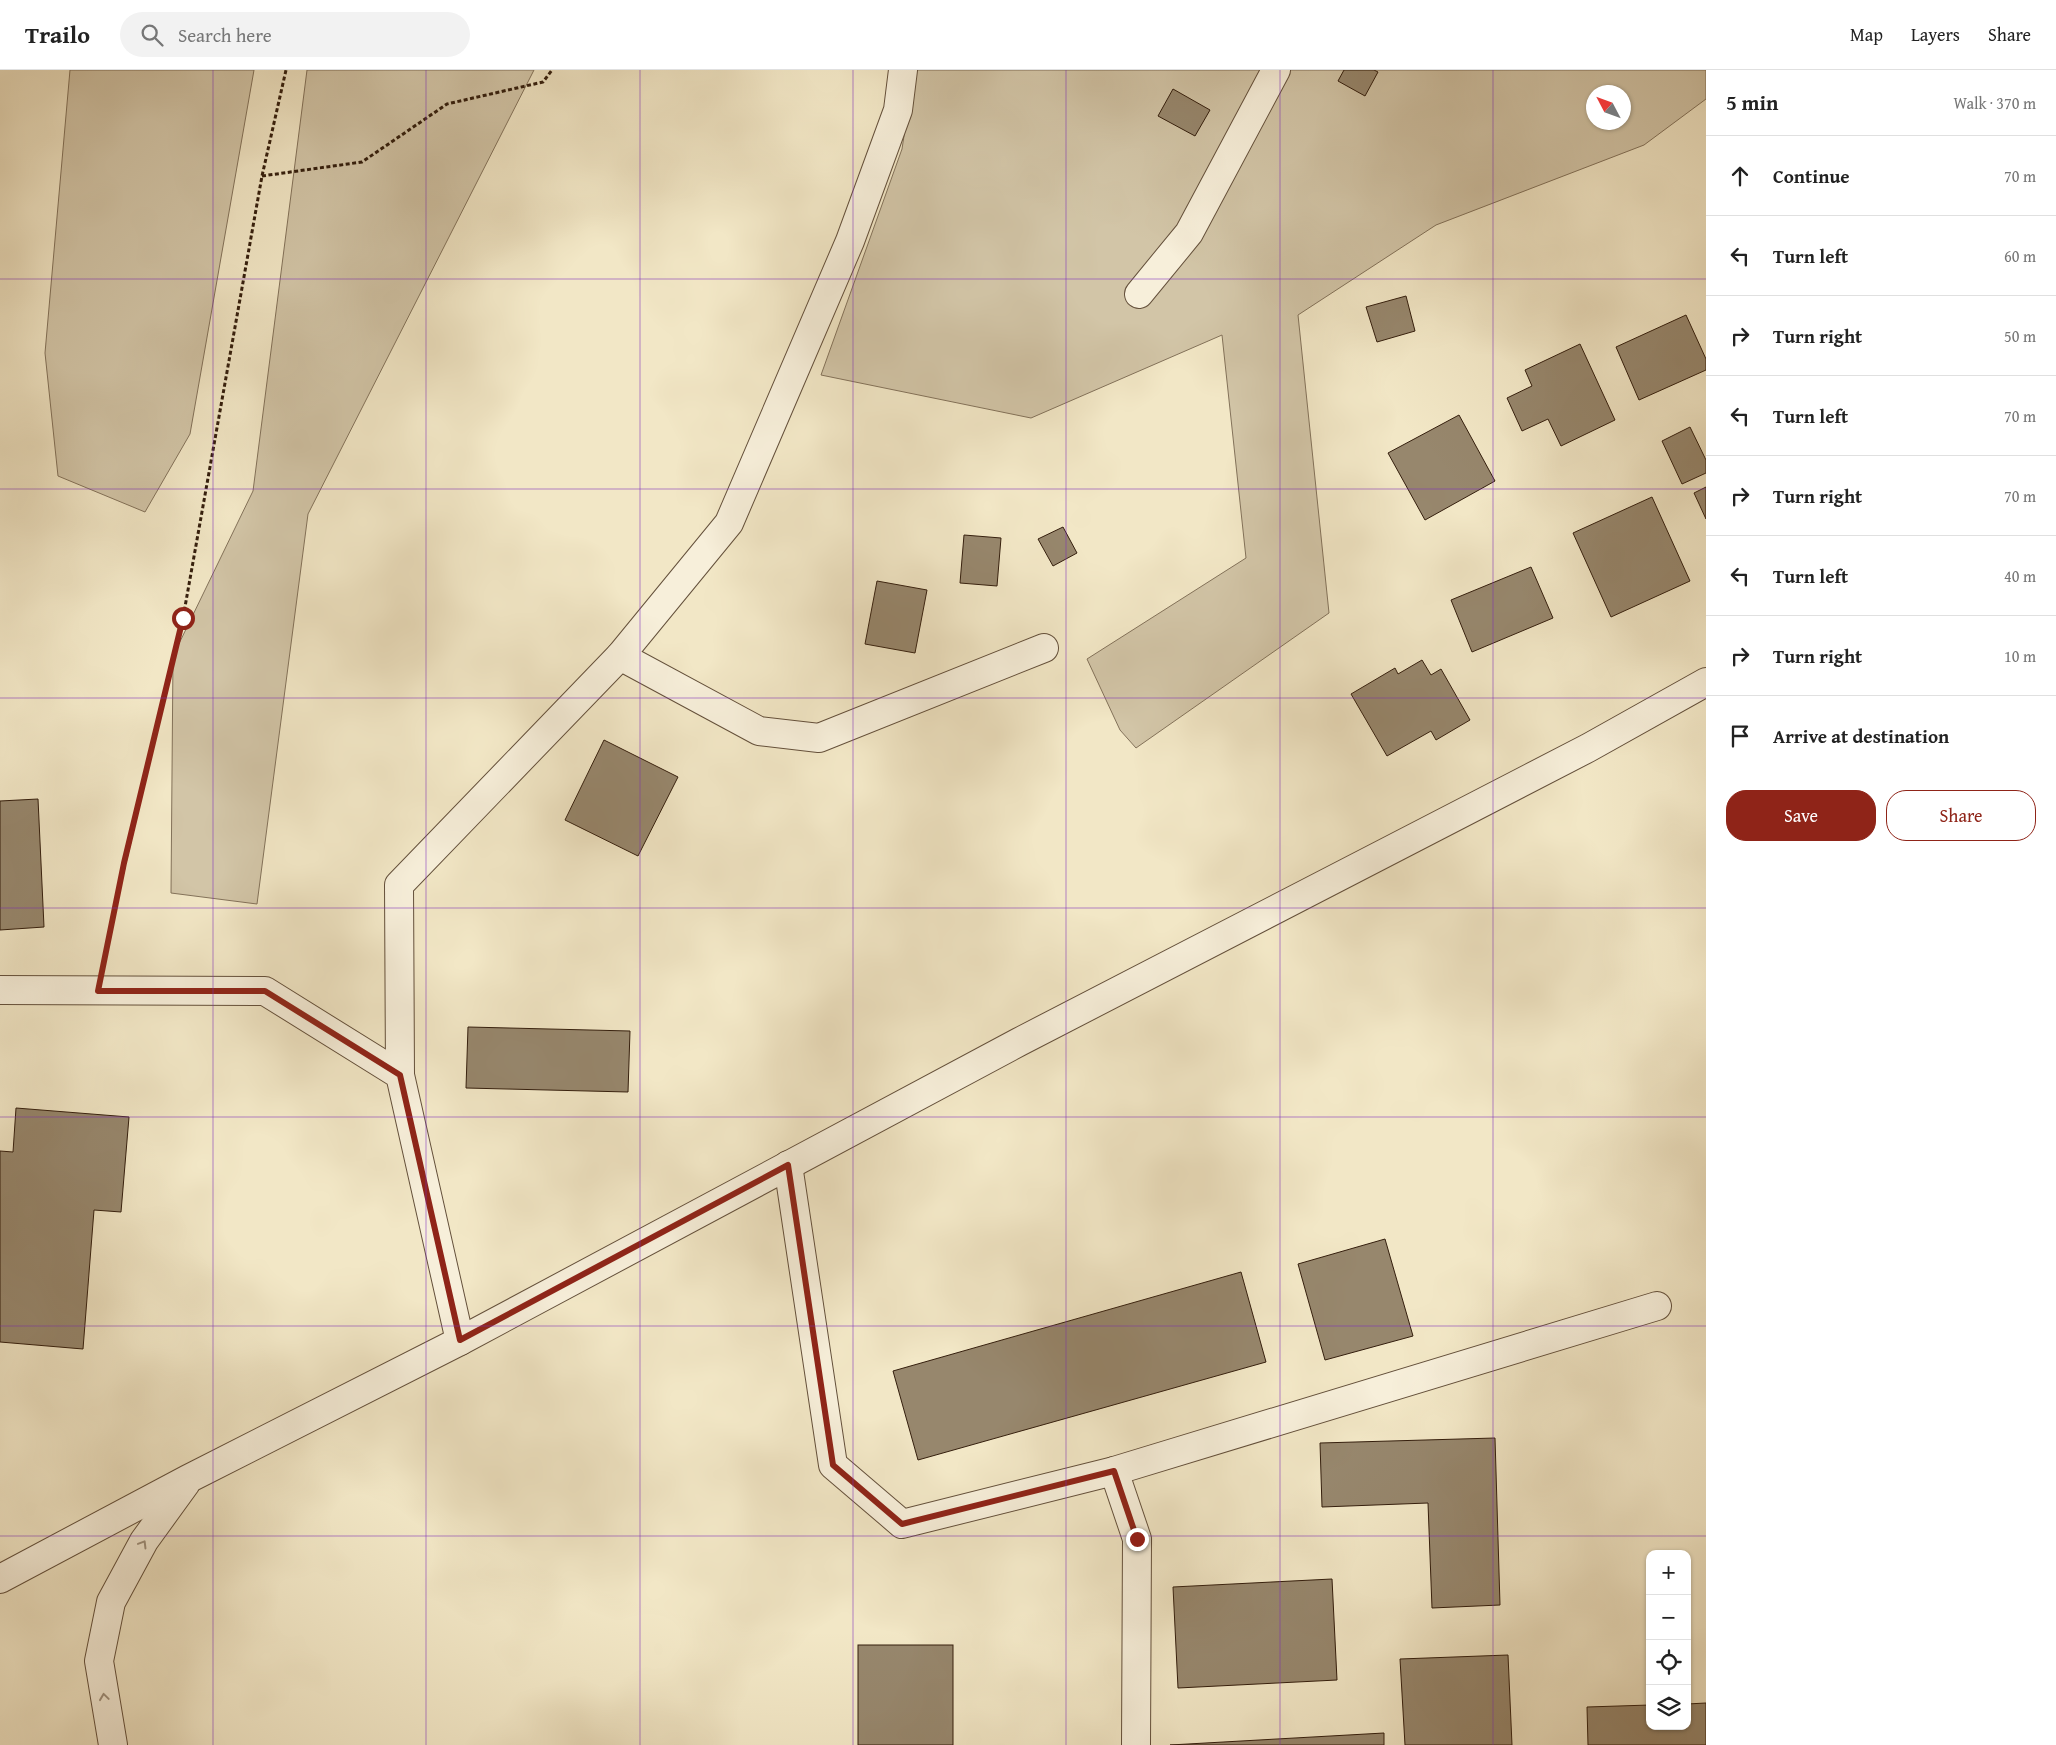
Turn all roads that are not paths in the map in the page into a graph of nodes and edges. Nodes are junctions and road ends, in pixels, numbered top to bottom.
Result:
1 (902, 70) edge
2 (1276, 70) edge
3 (1140, 294) dead end
4 (1044, 648) dead end
5 (620, 656) junction
6 (1706, 682) edge
7 (0, 990) edge
8 (400, 1075) junction
9 (788, 1165) junction
10 (1657, 1306) dead end
11 (460, 1340) junction
12 (1114, 1471) junction
13 (188, 1479) junction
14 (0, 1579) edge
15 (113, 1745) edge
16 (1136, 1745) edge

1 - 5 street
2 - 3 street
4 - 5 street
5 - 8 street
6 - 9 street
7 - 8 street
8 - 11 street
9 - 11 street
9 - 12 street
10 - 12 street
11 - 13 street
12 - 16 street
13 - 14 street
15 -> 13 street

